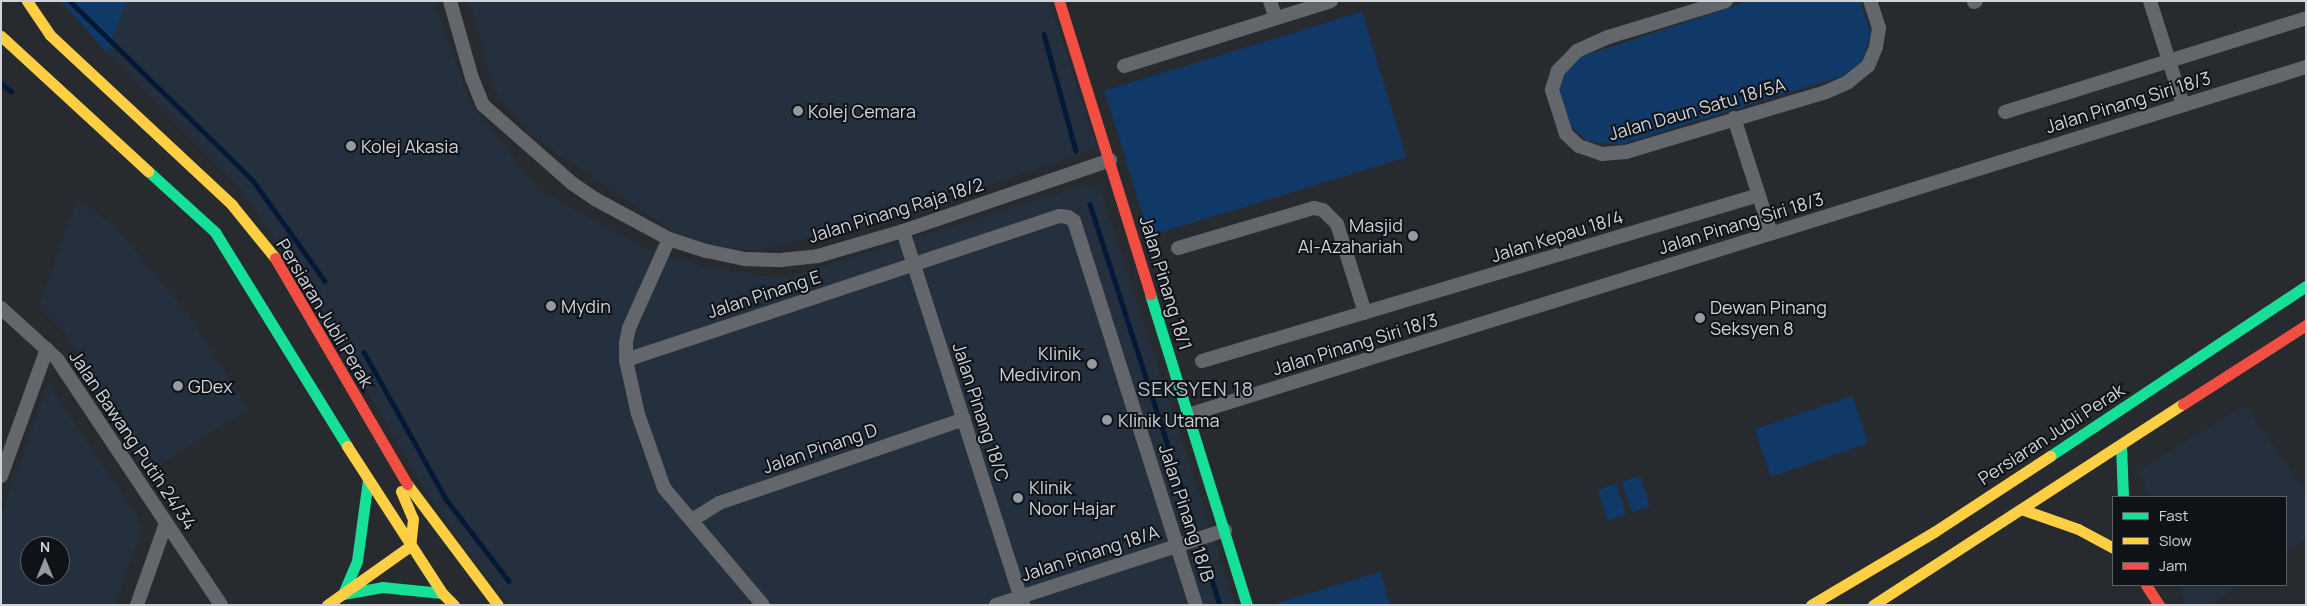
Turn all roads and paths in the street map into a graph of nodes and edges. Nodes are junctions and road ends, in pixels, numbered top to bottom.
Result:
1 (27, 1) edge
2 (450, 1) edge
3 (1059, 1) edge
4 (1270, 1) edge
5 (1331, 1) edge
6 (1726, 1) edge
7 (1870, 1) edge
8 (2150, 1) edge
9 (1276, 18) junction
10 (2306, 18) edge
11 (1, 36) edge
12 (2169, 61) junction
13 (1124, 66) dead end
14 (2306, 67) edge
15 (2183, 105) junction
16 (2005, 112) dead end
17 (1734, 118) junction
18 (1110, 160) junction
19 (1759, 195) junction
20 (903, 231) junction
21 (1771, 234) junction
22 (669, 239) junction
23 (1178, 248) dead end
24 (915, 265) junction
25 (2306, 286) edge
26 (1, 308) edge
27 (1365, 313) junction
28 (2306, 325) edge
29 (47, 349) junction
30 (626, 360) junction
31 (1202, 362) dead end
32 (1188, 416) junction
33 (964, 419) junction
34 (2121, 445) junction
35 (398, 471) junction
36 (1, 476) edge
37 (368, 480) junction
38 (2123, 496) edge
39 (2024, 510) junction
40 (692, 520) junction
41 (166, 523) junction
42 (1225, 530) junction
43 (1177, 545) junction
44 (410, 546) junction
45 (2112, 547) edge
46 (2147, 586) edge
47 (442, 593) junction
48 (343, 594) junction
49 (1021, 600) edge
50 (756, 603) edge
51 (137, 605) edge
52 (221, 605) edge
53 (327, 605) edge
54 (454, 605) edge
55 (498, 605) edge
56 (996, 605) edge
57 (1196, 605) edge
58 (1247, 605) edge
59 (1811, 605) edge
60 (1873, 605) edge
61 (2159, 605) edge

1 - 35 main road, Persiaran Jubli Perak
2 - 22 street, Jalan Pinang Raja 18/2
3 - 18 main road, Jalan Pinang 18/1
4 - 9 street
5 - 9 street
6 - 17 street, Jalan Daun Satu 18/5A
7 - 17 street, Jalan Daun Satu 18/5A
8 - 12 street
9 - 13 street
10 - 12 street
11 - 37 main road
12 - 15 street
12 - 16 street
14 - 15 street, Jalan Pinang Siri 18/3
15 - 21 street, Jalan Pinang Siri 18/3
17 - 19 street
18 - 20 street, Jalan Pinang Raja 18/2
18 - 32 main road, Jalan Pinang 18/1
19 - 21 street
19 - 27 street, Jalan Kepau 18/4
20 - 22 street, Jalan Pinang Raja 18/2
20 - 24 street, Jalan Pinang 18/C
21 - 32 street, Jalan Pinang Siri 18/3
22 - 30 street
23 - 27 street
24 - 30 street, Jalan Pinang E
24 - 33 street, Jalan Pinang 18/C
24 - 43 street, Jalan Pinang 18/B
25 - 59 main road, Persiaran Jubli Perak
26 - 29 street, Jalan Bawang Putih 24/34
27 - 31 street, Jalan Kepau 18/4
28 - 34 main road
29 - 36 street
29 - 41 street, Jalan Bawang Putih 24/34
30 - 40 street
32 - 42 main road, Jalan Pinang 18/1
33 - 40 street, Jalan Pinang D
33 - 49 street, Jalan Pinang 18/C
34 - 38 main road
34 - 39 main road
35 - 44 main road
35 - 55 main road, Persiaran Jubli Perak
37 - 44 main road
37 - 48 main road
39 - 45 main road
39 - 60 main road
40 - 50 street
41 - 51 street
41 - 52 street, Jalan Bawang Putih 24/34
42 - 43 street, Jalan Pinang 18/A
42 - 58 main road, Jalan Pinang 18/1
43 - 49 street, Jalan Pinang 18/A
43 - 57 street, Jalan Pinang 18/B
44 - 47 main road
44 - 48 main road
46 - 61 main road
47 - 48 main road
47 - 54 main road
48 - 53 main road
49 - 56 street, Jalan Pinang 18/A

